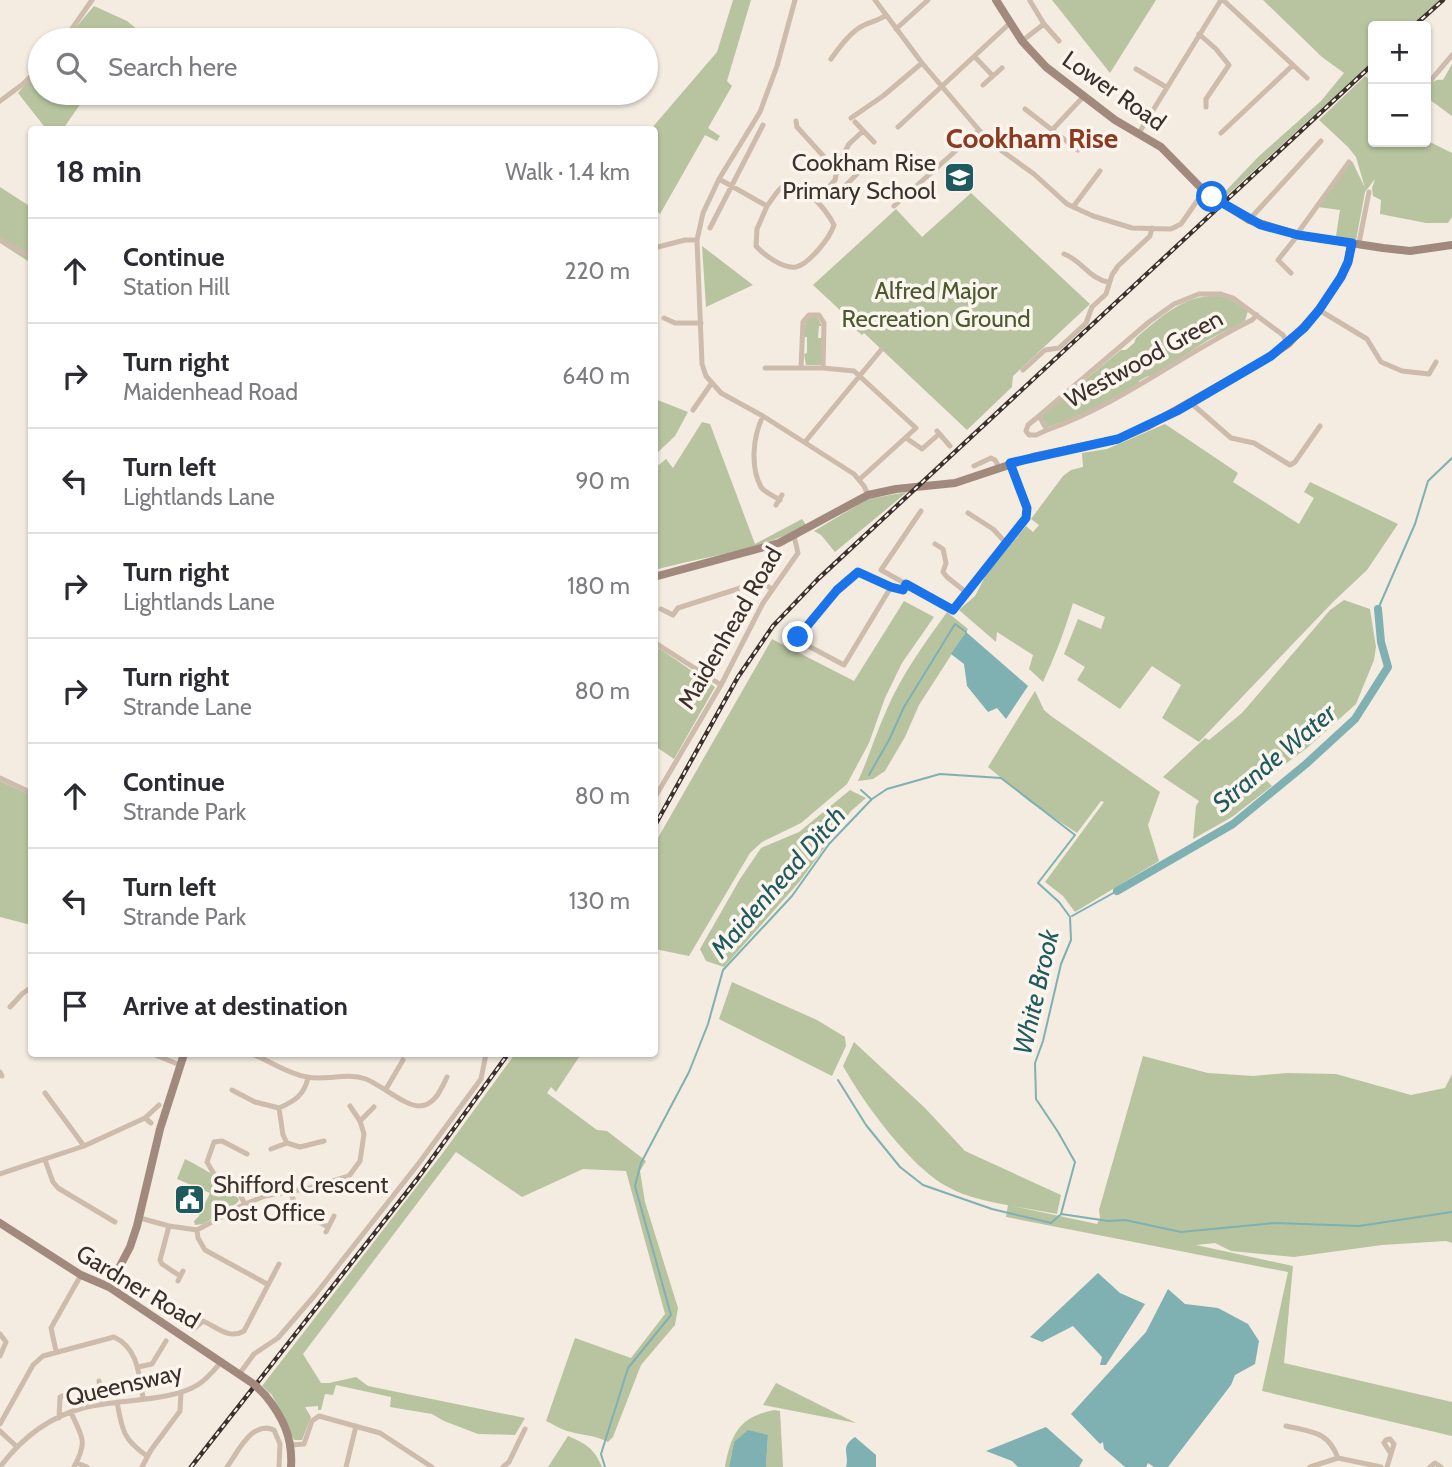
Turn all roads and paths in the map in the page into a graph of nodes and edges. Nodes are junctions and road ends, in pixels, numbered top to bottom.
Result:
1 (92, 0) edge
2 (795, 0) edge
3 (875, 0) edge
4 (928, 0) edge
5 (996, 0) edge
6 (1222, 0) edge
7 (1030, 1) edge
8 (886, 15) junction
9 (1010, 23) junction
10 (1044, 24) junction
11 (72, 28) edge
12 (896, 29) junction
13 (1199, 34) junction
14 (1022, 41) junction
15 (1059, 41) dead end
16 (1452, 55) edge
17 (975, 57) junction
18 (831, 59) dead end
19 (922, 63) junction
20 (1292, 66) junction
21 (1002, 68) dead end
22 (1136, 69) dead end
23 (993, 76) junction
24 (1307, 78) dead end
25 (28, 79) edge
26 (1428, 84) edge
27 (983, 85) dead end
28 (942, 87) junction
29 (1166, 87) junction
30 (1083, 97) junction
31 (0, 101) edge
32 (1206, 107) dead end
33 (1028, 109) dead end
34 (796, 121) dead end
35 (763, 125) dead end
36 (898, 127) dead end
37 (1053, 129) junction
38 (979, 130) junction
39 (863, 131) junction
40 (1139, 133) junction
41 (1221, 134) dead end
42 (1321, 141) dead end
43 (874, 142) dead end
44 (1075, 150) dead end
45 (1349, 162) dead end
46 (838, 165) junction
47 (863, 168) dead end
48 (1100, 171) dead end
49 (837, 174) junction
50 (719, 180) junction
51 (732, 187) junction
52 (1204, 191) junction
53 (1369, 192) dead end
54 (817, 201) junction
55 (767, 206) junction
56 (894, 206) dead end
57 (1073, 207) junction
58 (1249, 220) junction
59 (710, 228) dead end
60 (1152, 228) junction
61 (1297, 234) junction
62 (0, 240) edge
63 (697, 240) junction
64 (1355, 243) junction
65 (1452, 245) edge
66 (658, 247) edge
67 (1065, 254) dead end
68 (1270, 254) dead end
69 (28, 255) edge
70 (1278, 260) junction
71 (1291, 273) dead end
72 (1108, 282) junction
73 (1319, 310) junction
74 (1257, 315) junction
75 (664, 318) dead end
76 (701, 323) junction
77 (1288, 344) junction
78 (881, 350) dead end
79 (1436, 362) dead end
80 (765, 368) dead end
81 (802, 368) junction
82 (822, 368) junction
83 (1026, 369) dead end
84 (859, 376) junction
85 (711, 384) junction
86 (1191, 403) junction
87 (693, 410) dead end
88 (763, 416) junction
89 (1039, 416) junction
90 (1320, 426) dead end
91 (1047, 430) junction
92 (906, 438) junction
93 (805, 442) junction
94 (950, 446) dead end
95 (1010, 463) junction
96 (976, 464) dead end
97 (999, 467) junction
98 (860, 479) junction
99 (868, 495) junction
100 (779, 500) dead end
101 (921, 512) dead end
102 (968, 513) dead end
103 (794, 536) junction
104 (935, 544) dead end
105 (1007, 544) junction
106 (658, 576) edge
107 (906, 584) junction
108 (891, 587) junction
109 (772, 589) junction
110 (967, 593) junction
111 (661, 608) dead end
112 (658, 645) edge
113 (721, 685) junction
114 (0, 778) edge
115 (28, 791) edge
116 (658, 792) edge
117 (28, 990) edge
118 (10, 1007) dead end
119 (160, 1057) edge
120 (183, 1057) edge
121 (260, 1057) edge
122 (485, 1057) edge
123 (403, 1060) dead end
124 (180, 1065) junction
125 (447, 1077) dead end
126 (308, 1078) junction
127 (386, 1088) junction
128 (45, 1093) dead end
129 (234, 1094) dead end
130 (159, 1105) dead end
131 (350, 1106) dead end
132 (374, 1107) dead end
133 (279, 1108) junction
134 (145, 1118) junction
135 (360, 1121) junction
136 (151, 1123) dead end
137 (315, 1136) dead end
138 (287, 1143) junction
139 (84, 1146) junction
140 (271, 1149) dead end
141 (247, 1154) dead end
142 (45, 1160) junction
143 (0, 1174) edge
144 (290, 1191) junction
145 (244, 1204) junction
146 (334, 1216) dead end
147 (140, 1218) junction
148 (0, 1223) edge
149 (115, 1223) dead end
150 (169, 1226) junction
151 (197, 1230) junction
152 (278, 1264) dead end
153 (81, 1275) junction
154 (180, 1276) dead end
155 (267, 1284) junction
156 (109, 1287) junction
157 (193, 1330) dead end
158 (0, 1334) edge
159 (166, 1341) dead end
160 (56, 1352) junction
161 (0, 1356) edge
162 (222, 1361) junction
163 (138, 1367) junction
164 (240, 1373) junction
165 (99, 1381) dead end
166 (181, 1392) junction
167 (65, 1395) dead end
168 (143, 1398) junction
169 (117, 1402) junction
170 (103, 1404) junction
171 (71, 1412) junction
172 (59, 1418) junction
173 (0, 1424) edge
174 (356, 1426) junction
175 (1286, 1426) dead end
176 (525, 1429) dead end
177 (0, 1431) edge
178 (291, 1445) junction
179 (16, 1446) junction
180 (1391, 1454) dead end
181 (147, 1456) junction
182 (1338, 1458) junction
183 (76, 1465) edge
184 (1372, 1466) edge
185 (1, 1467) edge
186 (87, 1467) edge
187 (142, 1467) edge
188 (227, 1467) edge
189 (279, 1467) edge
190 (291, 1467) edge
191 (346, 1467) edge
192 (432, 1467) edge
193 (503, 1467) edge
194 (1310, 1467) edge
195 (1381, 1467) edge
196 (1387, 1467) edge
197 (1430, 1467) edge
198 (1441, 1467) edge

1 - 11 street
2 - 50 street
3 - 8 street
4 - 12 street
5 - 9 main road, Lower Road
6 - 13 street
6 - 20 street
7 - 10 street
8 - 12 street
8 - 18 street
9 - 14 main road, Lower Road
9 - 17 street
10 - 14 street
10 - 15 street
12 - 19 street
13 - 29 street
13 - 32 street
14 - 30 main road, Lower Road
16 - 26 street
17 - 23 street
17 - 28 street
19 - 28 street
19 - 39 street
20 - 24 street
20 - 41 street
21 - 23 street
22 - 29 street
23 - 27 street
25 - 31 street
28 - 36 street
28 - 38 street
29 - 40 street
30 - 37 street
30 - 40 main road, Lower Road
33 - 37 street
34 - 46 street
35 - 51 street
37 - 44 street
38 - 56 street
38 - 57 street
39 - 43 street
39 - 46 street
40 - 52 main road, Lower Road
42 - 58 street
45 - 61 street
46 - 49 street
47 - 49 street
48 - 57 street
49 - 54 street
50 - 51 street
50 - 63 street
51 - 55 street
51 - 59 street
52 - 58 main road, Lower Road
52 - 60 street
53 - 64 street
54 - 55 street
54 - 55 street
57 - 60 street
58 - 61 main road, Lower Road
60 - 72 street
61 - 64 main road, Lower Road
61 - 70 street
62 - 69 street
63 - 66 street
63 - 76 street
64 - 65 main road, Lower Road
64 - 73 main road, Maidenhead Road
67 - 72 street
68 - 70 street
70 - 71 street
72 - 83 street
73 - 77 main road, Maidenhead Road
73 - 79 street
74 - 77 street, Westwood Green
74 - 89 street, Westwood Green
74 - 91 street, Westwood Green
75 - 76 street
76 - 85 street
77 - 86 main road, Maidenhead Road
78 - 84 street
80 - 81 street
81 - 82 street
81 - 82 street
82 - 84 street
84 - 92 street
84 - 93 street
85 - 87 street
85 - 88 street
86 - 90 street
86 - 95 main road, Maidenhead Road
88 - 93 street
88 - 100 street
89 - 91 street, Westwood Green
89 - 91 street, Westwood Green
92 - 94 street
92 - 98 street
93 - 98 street
95 - 97 main road, Maidenhead Road
95 - 105 street
96 - 97 street
97 - 99 main road, Maidenhead Road
98 - 99 street
99 - 103 main road, Maidenhead Road
101 - 107 street
102 - 105 street
103 - 106 main road
103 - 109 street, Maidenhead Road
104 - 110 street
105 - 110 street
107 - 108 street
107 - 110 street
108 - 108 street
109 - 111 street
109 - 113 street, Maidenhead Road
112 - 113 street
113 - 116 street, Maidenhead Road
114 - 115 street
117 - 118 street
119 - 124 street
120 - 124 main road
121 - 126 street
122 - 164 street
123 - 127 street
124 - 147 main road
125 - 127 street
126 - 127 street
126 - 133 street
128 - 139 street
129 - 133 street
130 - 134 street
131 - 135 street
132 - 135 street
133 - 138 street
134 - 136 street
134 - 139 street
135 - 144 street
137 - 138 street
138 - 140 street
139 - 142 street
141 - 145 street
142 - 143 street
142 - 149 street
144 - 145 street
144 - 146 street
145 - 151 street
147 - 150 street
147 - 156 main road
148 - 153 main road, Gardner Road
150 - 151 street
150 - 154 street
151 - 155 street
152 - 155 street
153 - 156 main road, Gardner Road
153 - 160 street
155 - 157 street
156 - 162 main road, Gardner Road
158 - 161 street
159 - 163 street
160 - 163 street
160 - 173 street
162 - 164 main road, Gardner Road
162 - 166 street, Queensway
163 - 168 street
164 - 178 main road, Gardner Road, bridge
165 - 170 street
166 - 168 street, Queensway
166 - 181 street
167 - 172 street
168 - 169 street, Queensway
169 - 170 street, Queensway
169 - 181 street
170 - 171 street, Queensway
171 - 172 street, Queensway
171 - 183 street
172 - 179 street, Queensway
174 - 178 street
174 - 191 street
174 - 192 street
175 - 182 street
176 - 193 street
177 - 179 street
178 - 190 main road
179 - 185 street, Queensway
180 - 196 street
181 - 187 street
182 - 184 street
182 - 194 street
183 - 186 street
184 - 195 street
188 - 189 street
197 - 198 street

